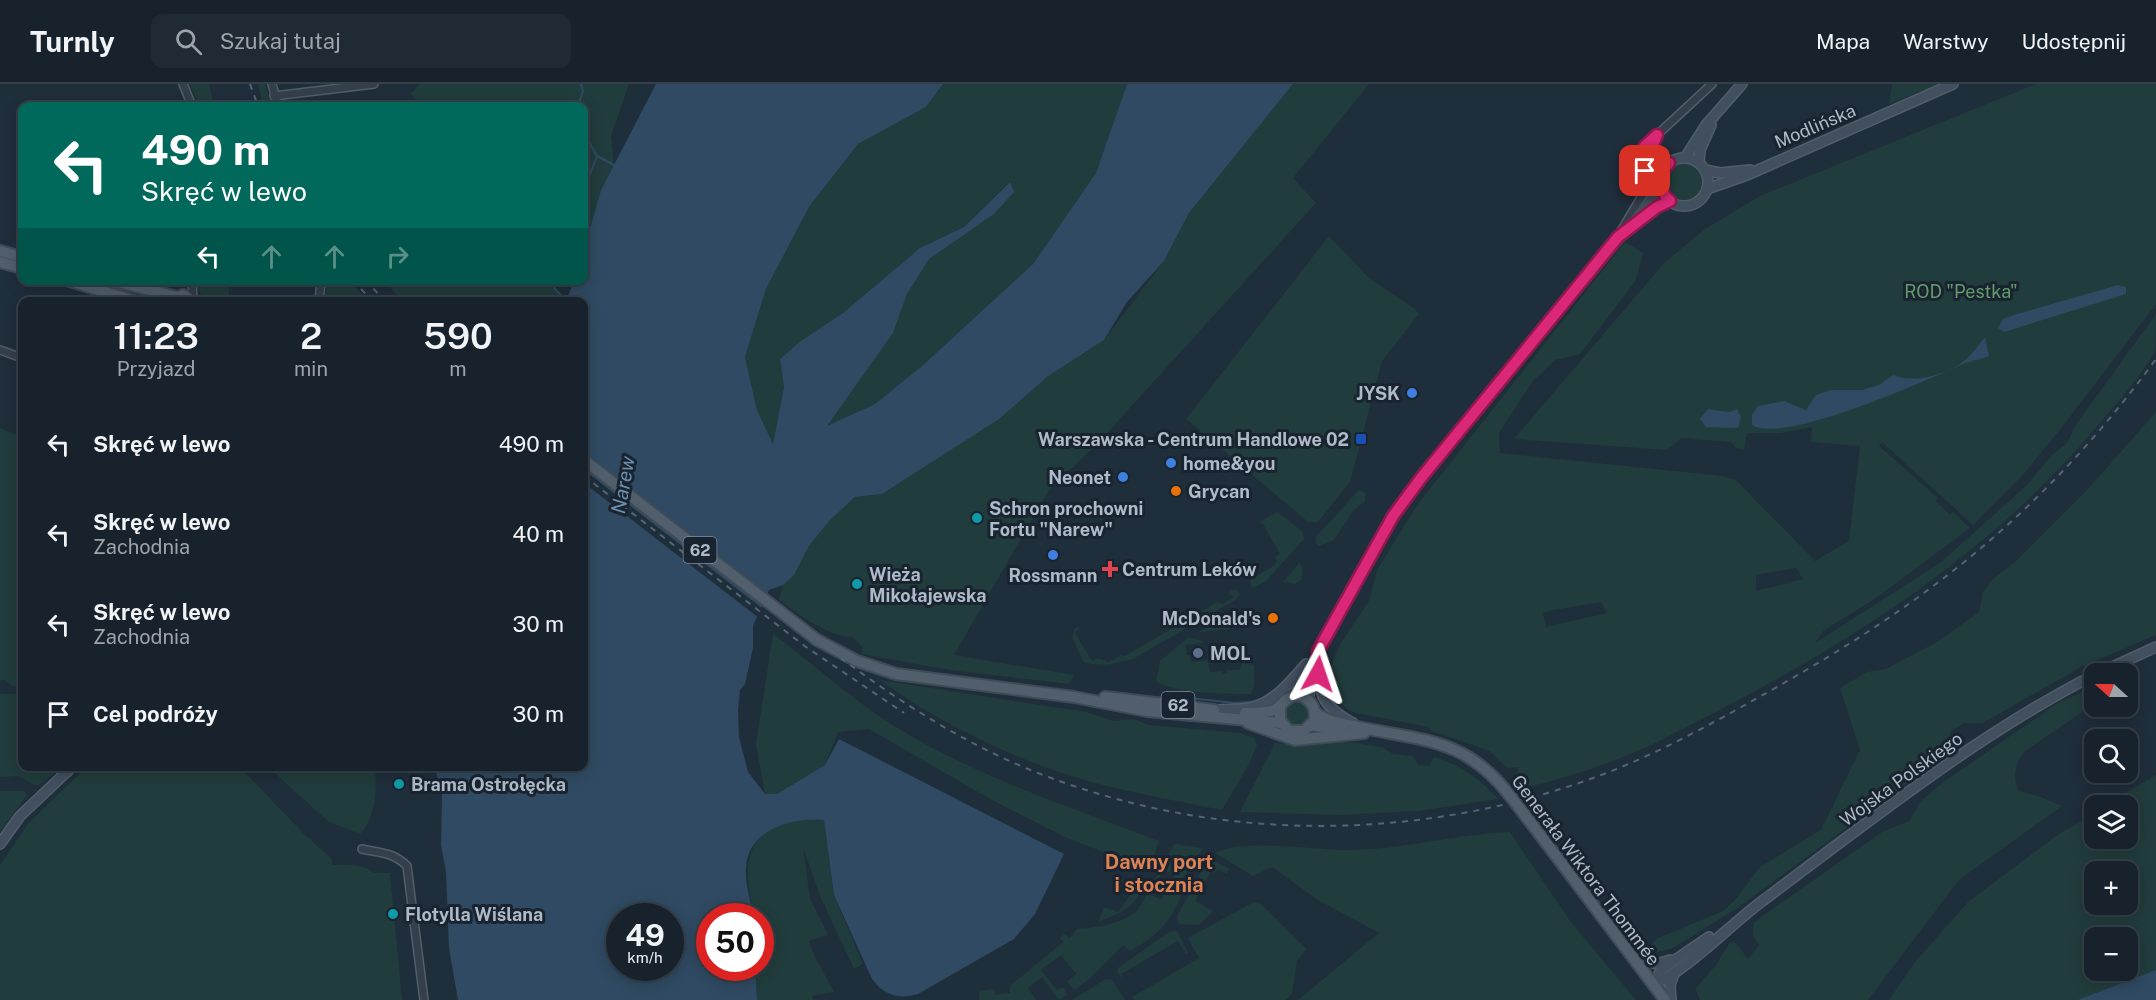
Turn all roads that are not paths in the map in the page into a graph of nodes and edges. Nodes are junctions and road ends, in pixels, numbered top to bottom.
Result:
1 (183, 84) edge
2 (272, 84) edge
3 (374, 84) edge
4 (1712, 84) edge
5 (1742, 84) edge
6 (1953, 84) edge
7 (274, 96) junction
8 (190, 102) edge
9 (276, 102) edge
10 (1715, 117) junction
11 (1657, 135) junction
12 (1685, 158) junction
13 (1644, 159) junction
14 (1669, 163) junction
15 (1702, 167) junction
16 (1755, 169) junction
17 (1661, 176) junction
18 (1661, 188) junction
19 (1707, 189) junction
20 (1670, 201) junction
21 (1618, 237) junction
22 (0, 251) edge
23 (18, 256) edge
24 (0, 262) edge
25 (18, 267) edge
26 (83, 285) edge
27 (129, 285) edge
28 (187, 285) edge
29 (121, 297) edge
30 (172, 297) edge
31 (177, 297) edge
32 (0, 350) edge
33 (18, 357) edge
34 (588, 463) edge
35 (2156, 647) edge
36 (1318, 651) junction
37 (2120, 663) edge
38 (2084, 680) edge
39 (1295, 696) junction
40 (1074, 697) junction
41 (1308, 700) junction
42 (1280, 706) junction
43 (1216, 710) junction
44 (1315, 712) junction
45 (1233, 718) junction
46 (1281, 723) junction
47 (1311, 725) junction
48 (1362, 730) junction
49 (68, 771) edge
50 (0, 844) edge
51 (362, 849) dead end
52 (1735, 921) junction
53 (1632, 957) junction
54 (1676, 958) junction
55 (1674, 974) junction
56 (1653, 985) junction
57 (424, 1000) edge
58 (1665, 1000) edge
59 (1671, 1000) edge

1 - 8 street
2 - 7 street
3 - 7 street
4 - 11 street
5 - 10 main road
6 - 16 main road, Modlińska
7 - 9 street
10 - 12 main road
10 - 15 main road
11 - 13 street
11 - 14 street
12 - 14 main road
12 - 15 main road
13 - 17 street
13 - 21 street
14 - 17 main road
15 - 16 main road, Modlińska
15 - 19 main road
16 - 19 main road, Modlińska
17 - 18 main road
18 - 20 main road
18 - 21 main road
19 - 20 main road
20 - 21 main road
21 - 36 main road
22 - 23 main road
24 - 25 main road
26 - 29 main road
27 - 30 main road
28 - 31 street
32 - 33 street
34 - 40 main road, 62, bridge
35 - 37 main road, Wojska Polskiego
36 - 39 main road
36 - 41 main road
36 - 43 main road
36 - 48 main road
38 - 52 main road, Wojska Polskiego
39 - 41 main road
39 - 42 main road, 62
40 - 43 main road, 62
40 - 45 main road, 62
41 - 44 main road
42 - 43 main road, 62
42 - 46 main road
44 - 47 main road
44 - 48 main road, Generała Wiktora Thommée / 62
45 - 46 main road, 62
45 - 48 main road, 62
46 - 47 main road, 62
47 - 48 main road, Generała Wiktora Thommée / 62
48 - 53 main road, Generała Wiktora Thommée / 62, bridge
49 - 50 main road
51 - 57 street
52 - 54 main road, Wojska Polskiego
52 - 55 main road, Wojska Polskiego
53 - 54 main road, Wojska Polskiego
53 - 56 main road, Generała Wiktora Thommée / 62
54 - 56 main road, Wojska Polskiego
55 - 56 main road, Wojska Polskiego
55 - 59 main road
56 - 58 main road, Generała Wiktora Thommée / 62

